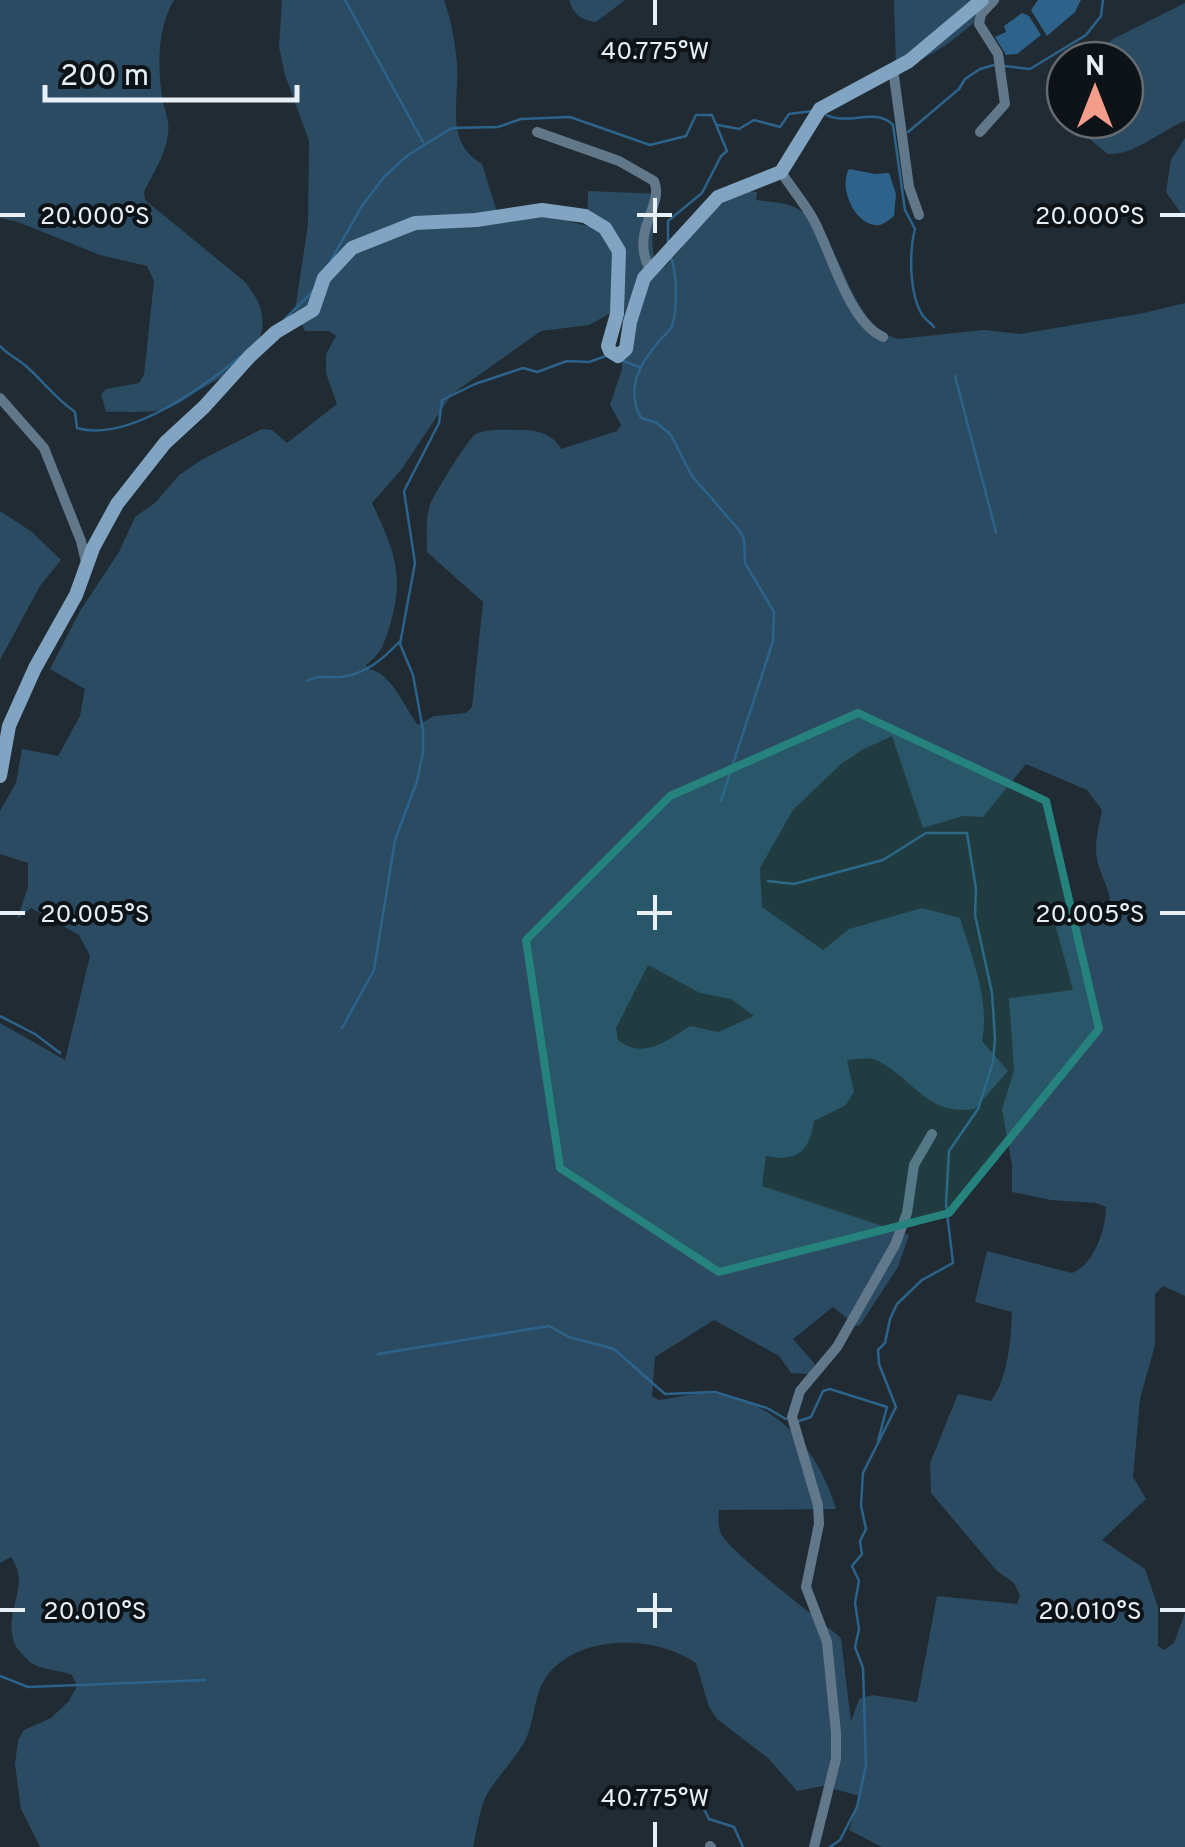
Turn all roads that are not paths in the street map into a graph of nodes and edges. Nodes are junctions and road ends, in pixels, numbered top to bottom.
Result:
1 (982, 0) edge
2 (994, 0) edge
3 (893, 69) junction
4 (537, 132) dead end
5 (980, 132) dead end
6 (782, 172) junction
7 (919, 215) dead end
8 (650, 270) junction
9 (883, 337) dead end
10 (0, 398) edge
11 (86, 564) junction
12 (3, 734) edge
13 (0, 776) edge
14 (932, 1134) dead end
15 (814, 1847) edge

1 - 3 street
2 - 5 street
3 - 6 street
3 - 7 street
4 - 8 street
6 - 8 street
6 - 9 street
8 - 11 street
10 - 11 street
11 - 12 street
12 - 13 street
14 - 15 street

